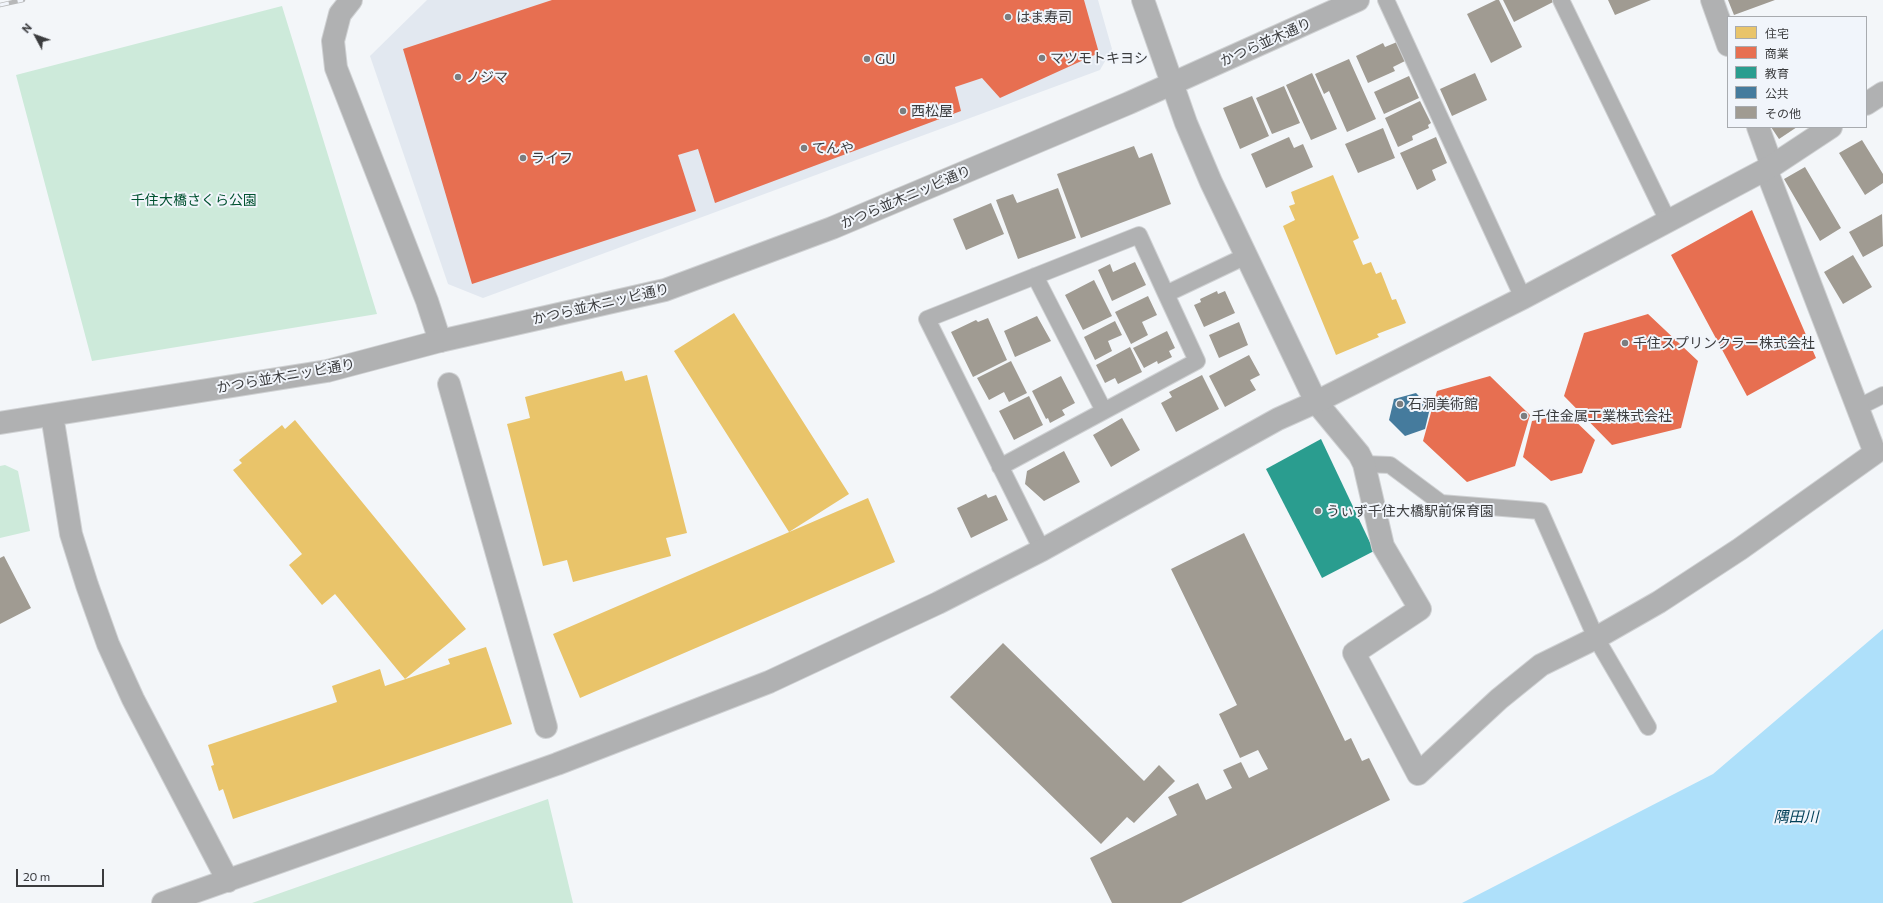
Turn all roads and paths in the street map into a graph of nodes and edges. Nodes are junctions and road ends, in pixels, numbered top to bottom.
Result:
1 (350, 0) edge
2 (1143, 0) edge
3 (1358, 0) edge
4 (1386, 0) edge
5 (1561, 0) edge
6 (1712, 0) edge
7 (1727, 42) edge
8 (1172, 83) junction
9 (1883, 93) edge
10 (1867, 103) edge
11 (1758, 128) edge
12 (1829, 128) edge
13 (1769, 168) junction
14 (1668, 221) junction
15 (1246, 256) junction
16 (1035, 276) junction
17 (1166, 294) junction
18 (1523, 298) junction
19 (440, 341) junction
20 (449, 384) dead end
21 (1883, 395) edge
22 (1316, 402) junction
23 (1859, 407) junction
24 (1104, 411) junction
25 (52, 415) junction
26 (0, 423) edge
27 (1364, 464) junction
28 (1000, 467) junction
29 (1042, 550) junction
30 (1596, 638) junction
31 (546, 727) dead end
32 (1648, 727) dead end
33 (228, 881) junction
34 (163, 903) edge

1 - 19 street
2 - 8 street
3 - 8 street, かつら並木通り
4 - 18 lane
5 - 14 lane
6 - 7 street
8 - 15 street
8 - 19 street, かつら並木ニッピ通り
9 - 10 street
11 - 13 street
12 - 13 street
13 - 14 street
13 - 23 street
14 - 18 street
15 - 17 lane
15 - 22 street
16 - 17 lane
16 - 24 lane
16 - 28 lane
17 - 24 lane
18 - 22 street
19 - 25 street, かつら並木ニッピ通り
20 - 31 street
21 - 23 lane
22 - 27 street
22 - 29 street
23 - 30 street
24 - 28 lane
25 - 26 street, かつら並木ニッピ通り
25 - 33 street
27 - 30 lane
27 - 30 street
28 - 29 lane
29 - 33 street
30 - 32 lane
33 - 34 street

